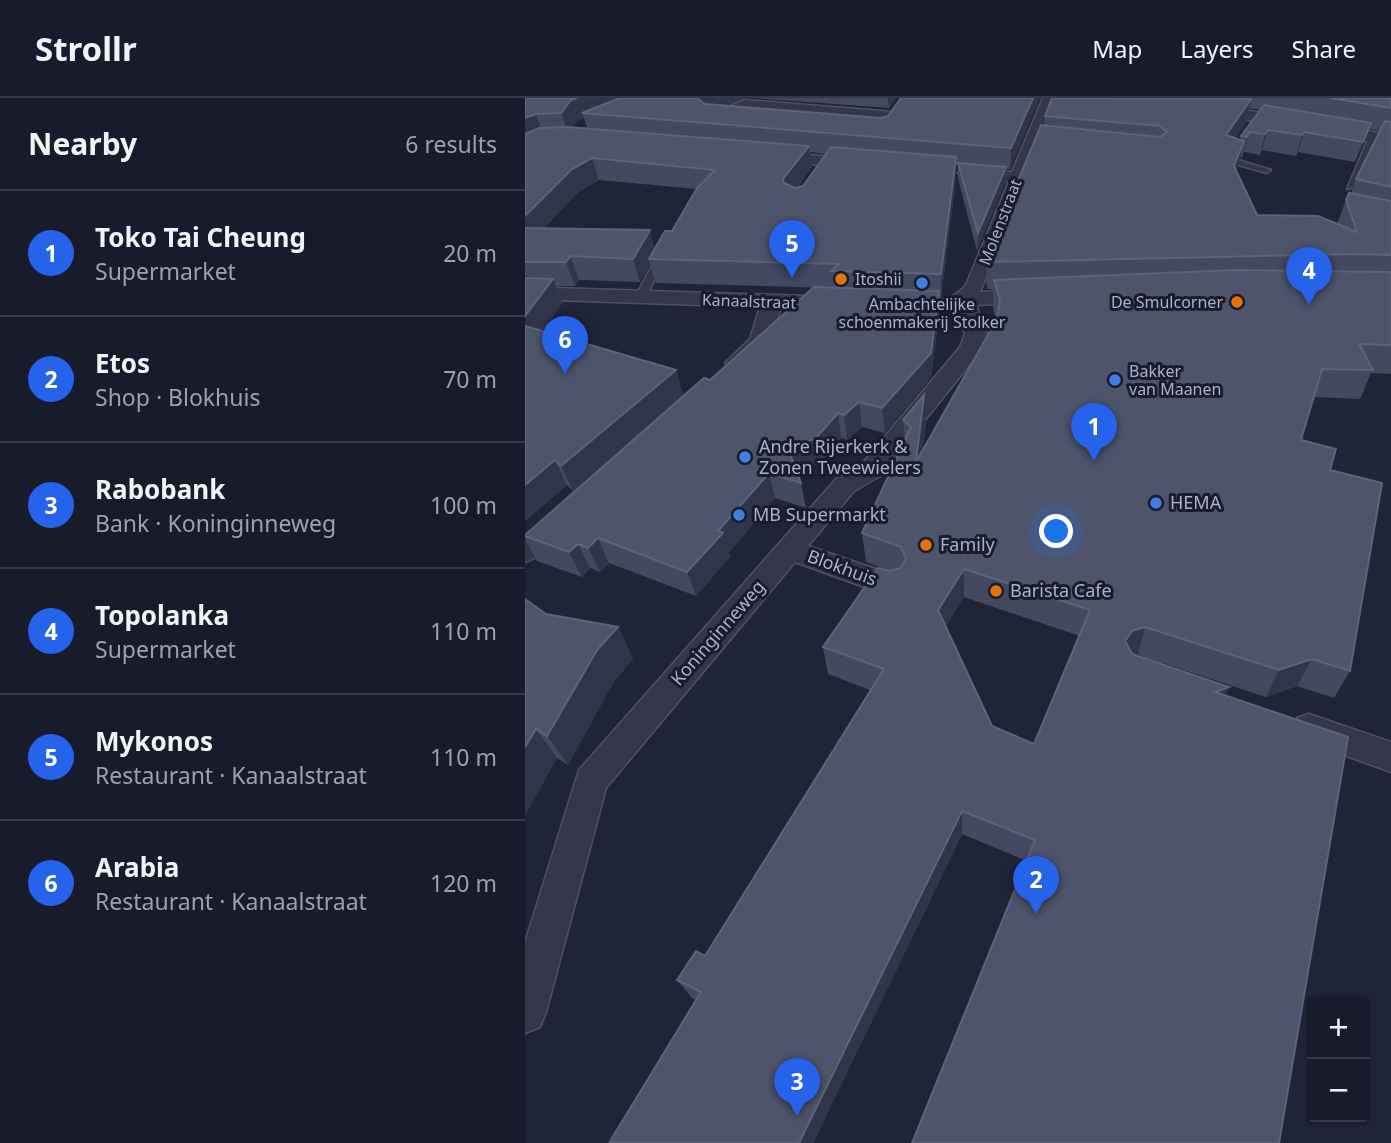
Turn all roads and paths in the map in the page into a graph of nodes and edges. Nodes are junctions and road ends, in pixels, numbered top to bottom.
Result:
1 (1051, 98) edge
2 (1148, 98) edge
3 (749, 121) edge
4 (883, 131) edge
5 (1373, 137) junction
6 (1391, 140) edge
7 (1235, 148) edge
8 (759, 156) edge
9 (828, 161) junction
10 (872, 165) edge
11 (1267, 170) dead end
12 (951, 172) edge
13 (1017, 177) junction
14 (813, 182) edge
15 (1350, 187) dead end
16 (666, 249) edge
17 (525, 293) edge
18 (1060, 295) edge
19 (641, 296) junction
20 (965, 299) junction
21 (772, 302) junction
22 (854, 304) edge
23 (881, 305) edge
24 (719, 377) edge
25 (574, 508) edge
26 (791, 550) junction
27 (525, 552) edge
28 (892, 586) edge
29 (1280, 718) edge
30 (1391, 757) edge
31 (536, 929) edge
32 (525, 1012) edge

1 - 13 street, Molenstraat
2 - 5 street
3 - 4 street
5 - 6 street
5 - 15 lane
7 - 11 lane
8 - 9 street
9 - 10 street
9 - 14 street
12 - 13 street
13 - 20 street, Molenstraat
16 - 19 lane
17 - 19 street, Kanaalstraat
18 - 20 street
19 - 21 street, Kanaalstraat
20 - 23 street
20 - 26 street, Koninginneweg
21 - 22 street, Kanaalstraat
21 - 24 street
25 - 27 street
26 - 28 street, Blokhuis
26 - 31 street, Koninginneweg
29 - 30 street
31 - 32 street, Koninginneweg

